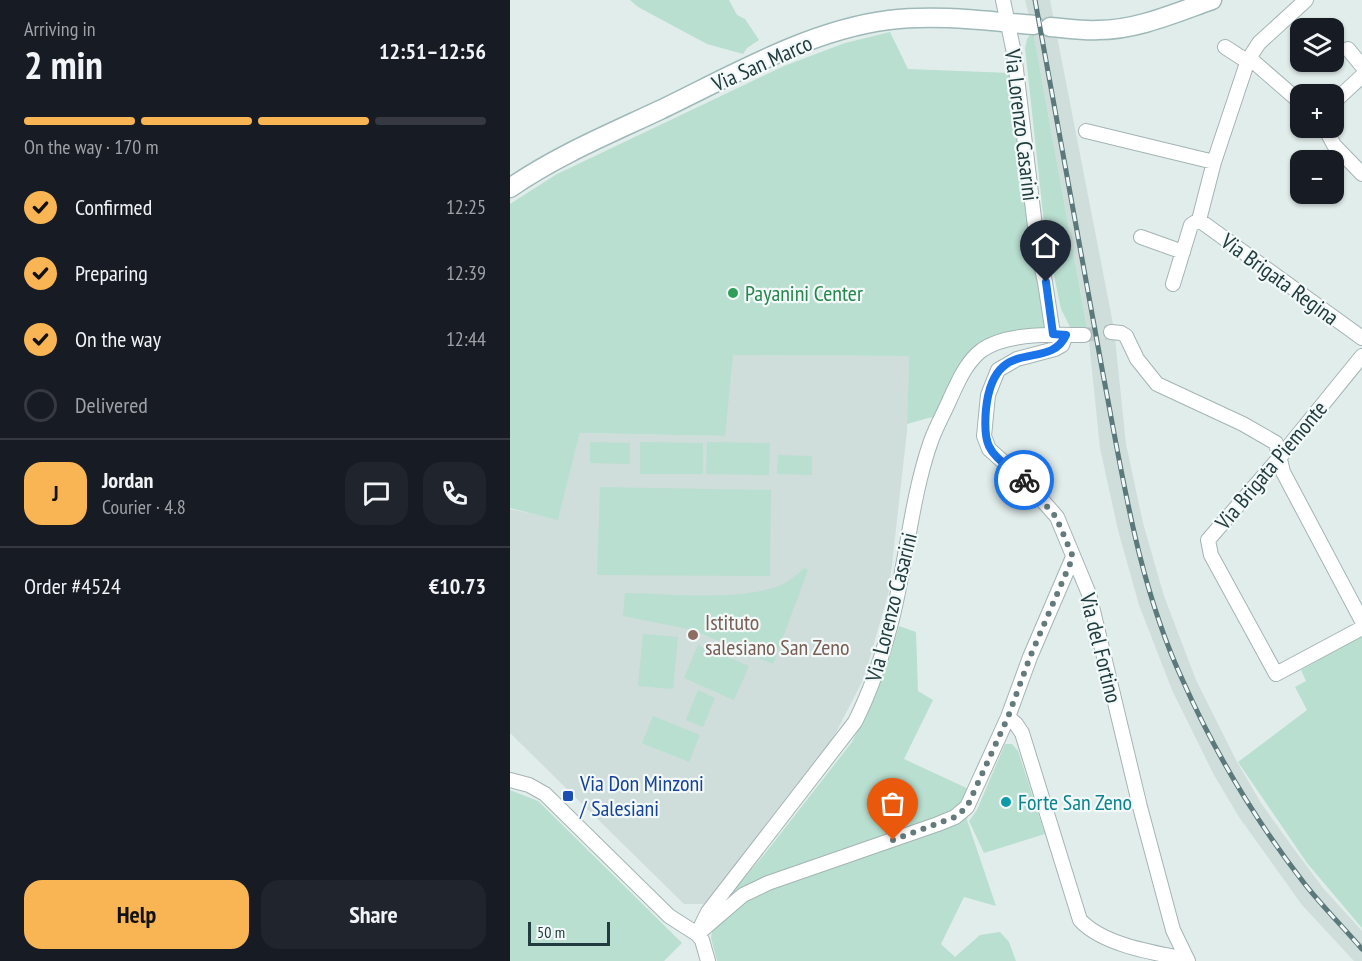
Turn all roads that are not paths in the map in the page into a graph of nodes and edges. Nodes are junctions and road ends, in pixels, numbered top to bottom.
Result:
1 (1003, 0) edge
2 (1212, 0) edge
3 (1306, 0) edge
4 (1008, 23) junction
5 (1225, 47) dead end
6 (1348, 49) dead end
7 (1248, 60) junction
8 (1362, 66) edge
9 (1362, 76) edge
10 (1290, 93) edge
11 (1344, 93) edge
12 (1086, 131) dead end
13 (1330, 138) edge
14 (1214, 162) junction
15 (1362, 174) edge
16 (510, 188) edge
17 (1199, 220) junction
18 (1141, 237) dead end
19 (1183, 252) junction
20 (1173, 284) dead end
21 (1110, 332) tunnel mouth
22 (1060, 334) junction
23 (1084, 335) tunnel mouth
24 (1362, 338) edge
25 (1362, 356) edge
26 (1280, 457) junction
27 (1073, 557) junction
28 (1362, 621) edge
29 (1362, 628) edge
30 (1008, 717) junction
31 (510, 780) edge
32 (697, 934) junction
33 (1187, 960) edge
34 (708, 961) edge

1 - 4 street, Via Lorenzo Casarini
2 - 4 main road, Via San Marco
3 - 7 street, Via Brigata Regina
4 - 16 main road, Via San Marco
4 - 22 street, Via Lorenzo Casarini
5 - 7 street
6 - 8 street
7 - 10 street
7 - 14 street, Via Brigata Regina
9 - 11 street
12 - 14 street
13 - 15 street
14 - 17 street, Via Brigata Regina
17 - 19 street, Via Brigata Regina
17 - 24 street, Via Brigata Regina
18 - 19 street, Via Brigata Regina
19 - 20 street, Via Brigata Regina
21 - 26 street
22 - 23 street, Via Lorenzo Casarini
22 - 27 street, Via del Fortino
22 - 32 street, Via Lorenzo Casarini
25 - 26 street, Via Brigata Piemonte
26 - 28 street
26 - 29 street, Via Brigata Piemonte
27 - 30 street
27 - 33 street, Via del Fortino
30 - 32 street
30 - 33 street
31 - 32 street
32 - 34 street

